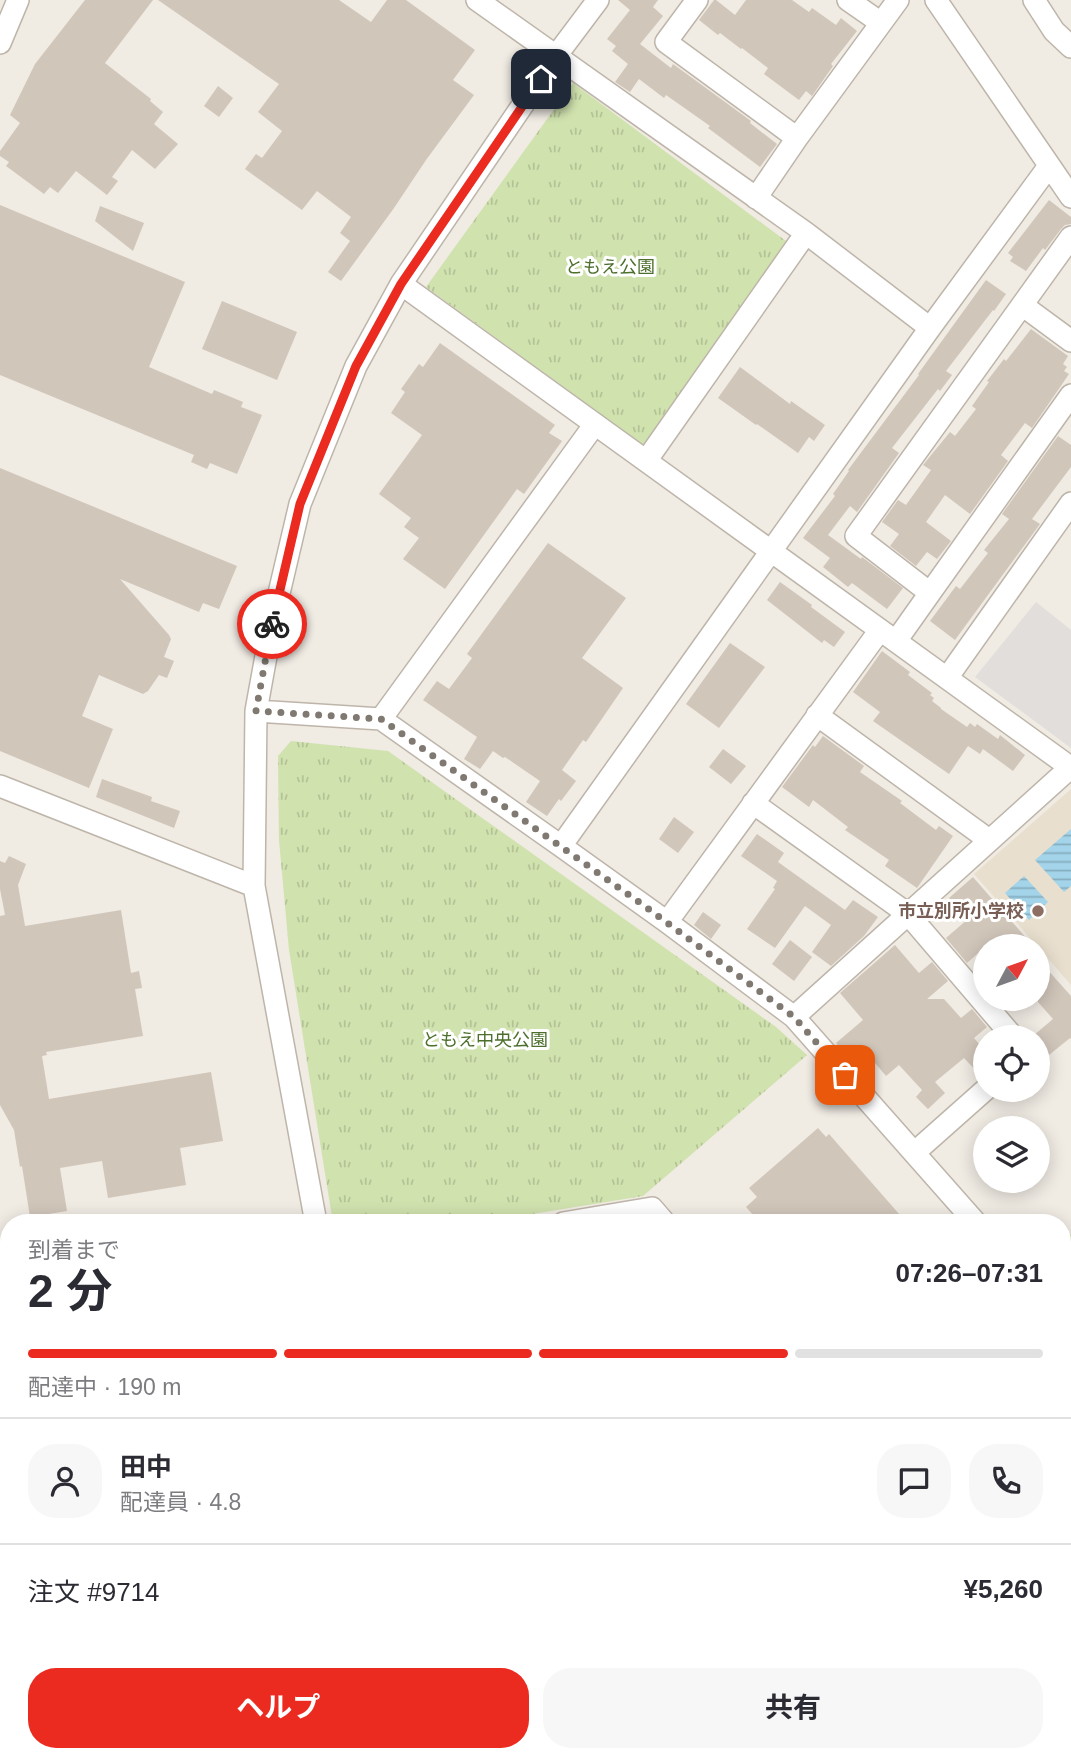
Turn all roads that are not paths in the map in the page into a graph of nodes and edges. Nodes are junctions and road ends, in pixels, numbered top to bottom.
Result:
1 (18, 0) edge
2 (477, 0) edge
3 (598, 0) edge
4 (697, 0) edge
5 (848, 0) edge
6 (898, 0) edge
7 (936, 0) edge
8 (1034, 0) edge
9 (881, 23) junction
10 (0, 43) edge
11 (1071, 47) edge
12 (556, 56) junction
13 (797, 138) junction
14 (1049, 166) junction
15 (1071, 197) edge
16 (756, 198) junction
17 (806, 233) junction
18 (1071, 237) edge
19 (401, 284) junction
20 (1023, 305) junction
21 (930, 328) junction
22 (1071, 341) edge
23 (1071, 395) edge
24 (595, 424) junction
25 (646, 461) junction
26 (1071, 503) edge
27 (771, 551) junction
28 (930, 593) junction
29 (888, 635) junction
30 (947, 678) junction
31 (256, 711) junction
32 (817, 715) junction
33 (381, 719) junction
34 (1070, 767) edge
35 (0, 786) edge
36 (753, 803) junction
37 (989, 841) junction
38 (561, 846) junction
39 (254, 886) junction
40 (908, 914) junction
41 (667, 922) junction
42 (794, 1017) junction
43 (1003, 1025) edge
44 (973, 1101) edge
45 (914, 1153) junction
46 (314, 1214) edge
47 (616, 1214) edge
48 (657, 1214) edge
49 (968, 1214) edge

1 - 10 street
2 - 12 street
3 - 12 street
4 - 13 street
5 - 9 street
6 - 9 street
7 - 14 street
8 - 11 street
9 - 13 street
12 - 16 street
12 - 19 street
13 - 16 street
14 - 15 street
14 - 21 street
16 - 17 street
17 - 21 street
17 - 25 street
18 - 20 street
19 - 24 street
19 - 31 street
20 - 22 street
20 - 28 street
21 - 27 street
23 - 28 street
24 - 25 street
24 - 33 street
25 - 27 street
26 - 30 street
27 - 29 street
27 - 38 street
28 - 29 street
29 - 30 street
29 - 32 street
30 - 34 street
31 - 33 street
31 - 39 street
32 - 36 street
32 - 37 street
33 - 38 street
34 - 37 street
35 - 39 street
36 - 40 street
36 - 41 street
37 - 40 street
38 - 41 street
39 - 46 street
40 - 42 street
40 - 43 street
41 - 42 street
42 - 45 street
44 - 45 street
45 - 49 street
47 - 48 street

